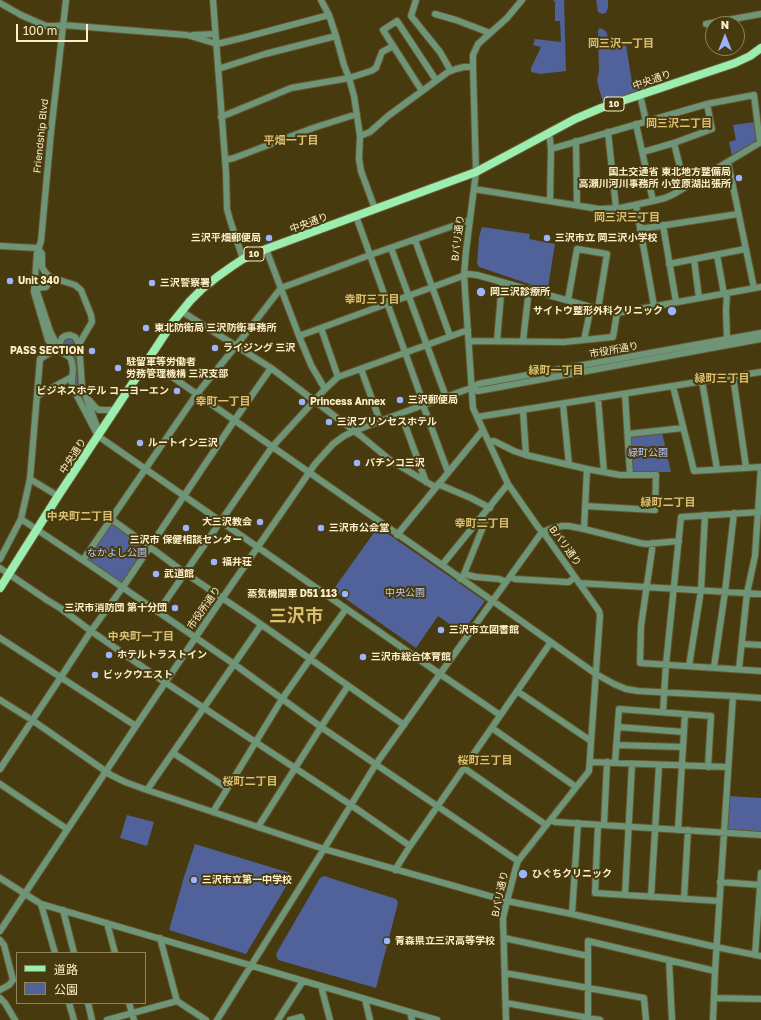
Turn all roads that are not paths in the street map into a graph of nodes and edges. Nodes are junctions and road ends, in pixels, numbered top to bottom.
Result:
1 (66, 0) edge
2 (213, 0) edge
3 (321, 0) edge
4 (416, 0) edge
5 (522, 0) edge
6 (0, 3) edge
7 (435, 14) dead end
8 (761, 14) edge
9 (329, 15) junction
10 (745, 17) edge
11 (63, 25) junction
12 (490, 33) junction
13 (216, 34) junction
14 (187, 36) junction
15 (336, 36) junction
16 (217, 44) junction
17 (392, 46) junction
18 (761, 48) edge
19 (473, 67) junction
20 (218, 69) junction
21 (451, 71) junction
22 (349, 78) junction
23 (436, 80) junction
24 (422, 91) junction
25 (640, 95) junction
26 (707, 104) junction
27 (357, 114) junction
28 (221, 117) junction
29 (646, 121) junction
30 (636, 124) junction
31 (549, 132) junction
32 (608, 132) junction
33 (360, 136) junction
34 (576, 142) junction
35 (761, 142) edge
36 (674, 143) junction
37 (551, 148) junction
38 (643, 152) junction
39 (226, 160) junction
40 (728, 162) junction
41 (476, 172) junction
42 (685, 187) junction
43 (474, 189) junction
44 (550, 200) junction
45 (653, 201) junction
46 (577, 205) junction
47 (636, 205) junction
48 (616, 208) junction
49 (375, 209) junction
50 (738, 214) junction
51 (356, 216) junction
52 (470, 220) junction
53 (663, 225) junction
54 (640, 229) junction
55 (415, 240) junction
56 (0, 246) edge
57 (38, 248) junction
58 (391, 248) junction
59 (266, 249) junction
60 (745, 250) junction
61 (370, 255) junction
62 (717, 255) junction
63 (243, 259) junction
64 (694, 259) junction
65 (670, 264) junction
66 (464, 275) junction
67 (50, 277) junction
68 (502, 282) junction
69 (36, 284) junction
70 (432, 287) junction
71 (761, 287) edge
72 (281, 288) junction
73 (754, 288) junction
74 (529, 289) junction
75 (725, 293) junction
76 (409, 296) junction
77 (699, 298) junction
78 (568, 300) junction
79 (676, 302) junction
80 (388, 304) junction
81 (654, 306) junction
82 (591, 307) junction
83 (598, 309) junction
84 (181, 311) junction
85 (617, 313) junction
86 (321, 328) junction
87 (468, 330) junction
88 (761, 332) edge
89 (299, 336) junction
90 (450, 336) junction
91 (727, 338) junction
92 (761, 339) edge
93 (584, 340) junction
94 (55, 341) dead end
95 (469, 341) junction
96 (497, 341) junction
97 (523, 341) junction
98 (79, 344) junction
99 (427, 344) junction
100 (236, 346) junction
101 (58, 350) junction
102 (405, 352) junction
103 (148, 360) junction
104 (271, 368) junction
105 (361, 369) junction
106 (761, 372) edge
107 (733, 376) junction
108 (72, 377) junction
109 (338, 377) junction
110 (702, 381) junction
111 (673, 386) junction
112 (472, 388) junction
113 (325, 389) junction
114 (625, 394) junction
115 (196, 395) junction
116 (37, 396) junction
117 (85, 396) junction
118 (446, 397) junction
119 (598, 399) junction
120 (314, 401) junction
121 (563, 404) junction
122 (423, 405) junction
123 (116, 410) junction
124 (523, 410) junction
125 (401, 414) junction
126 (477, 417) junction
127 (234, 421) junction
128 (380, 421) junction
129 (683, 428) junction
130 (483, 430) junction
131 (354, 431) junction
132 (628, 434) junction
133 (98, 436) junction
134 (489, 442) junction
135 (272, 447) junction
136 (526, 455) junction
137 (569, 465) junction
138 (746, 467) junction
139 (761, 467) edge
140 (146, 469) junction
141 (587, 469) junction
142 (717, 469) junction
143 (448, 472) junction
144 (604, 472) junction
145 (309, 473) junction
146 (630, 475) junction
147 (30, 479) junction
148 (426, 482) junction
149 (508, 484) junction
150 (437, 486) junction
151 (58, 496) junction
152 (184, 496) junction
153 (585, 506) junction
154 (490, 508) junction
155 (760, 511) edge
156 (734, 513) junction
157 (705, 515) junction
158 (482, 517) junction
159 (21, 519) junction
160 (111, 520) junction
161 (221, 521) junction
162 (584, 529) junction
163 (37, 530) junction
164 (542, 532) junction
165 (397, 535) junction
166 (679, 541) junction
167 (653, 544) junction
168 (150, 547) junction
169 (258, 547) junction
170 (0, 559) edge
171 (83, 560) junction
172 (442, 566) junction
173 (0, 568) edge
174 (185, 573) junction
175 (9, 574) junction
176 (462, 576) junction
177 (575, 577) junction
178 (508, 579) junction
179 (579, 583) junction
180 (646, 587) junction
181 (0, 588) edge
182 (123, 588) junction
183 (674, 588) junction
184 (701, 590) junction
185 (725, 592) junction
186 (747, 593) junction
187 (761, 594) edge
188 (223, 598) junction
189 (492, 602) junction
190 (346, 609) junction
191 (158, 612) junction
192 (261, 624) junction
193 (91, 631) junction
194 (0, 638) edge
195 (195, 638) junction
196 (551, 642) junction
197 (742, 644) junction
198 (761, 645) edge
199 (310, 659) junction
200 (234, 664) junction
201 (666, 664) junction
202 (689, 666) junction
203 (714, 667) junction
204 (739, 669) junction
205 (761, 671) edge
206 (440, 674) junction
207 (596, 674) junction
208 (62, 677) junction
209 (165, 682) junction
210 (348, 686) junction
211 (517, 691) junction
212 (664, 692) junction
213 (733, 696) junction
214 (761, 698) edge
215 (282, 699) junction
216 (0, 700) edge
217 (204, 707) junction
218 (662, 712) junction
219 (685, 714) junction
220 (500, 715) junction
221 (32, 720) junction
222 (404, 725) junction
223 (136, 726) junction
224 (321, 727) junction
225 (618, 727) junction
226 (492, 728) junction
227 (684, 732) junction
228 (591, 741) junction
229 (256, 742) junction
230 (616, 745) junction
231 (683, 747) junction
232 (173, 753) junction
233 (590, 762) junction
234 (607, 762) junction
235 (615, 763) junction
236 (376, 764) junction
237 (632, 764) junction
238 (659, 765) junction
239 (682, 766) junction
240 (708, 767) junction
241 (728, 767) junction
242 (295, 768) junction
243 (464, 768) junction
244 (0, 769) edge
245 (106, 771) junction
246 (0, 784) edge
247 (576, 787) junction
248 (227, 788) junction
249 (147, 790) junction
250 (351, 805) junction
251 (438, 806) junction
252 (213, 812) junction
253 (551, 820) junction
254 (578, 823) junction
255 (546, 825) junction
256 (601, 825) junction
257 (258, 827) junction
258 (629, 827) junction
259 (656, 828) junction
260 (67, 829) junction
261 (678, 830) junction
262 (688, 830) junction
263 (724, 833) junction
264 (761, 835) edge
265 (410, 846) junction
266 (324, 849) junction
267 (518, 861) junction
268 (395, 870) junction
269 (761, 873) edge
270 (0, 878) edge
271 (720, 882) junction
272 (760, 885) edge
273 (24, 893) junction
274 (625, 895) junction
275 (651, 897) junction
276 (684, 899) junction
277 (507, 901) junction
278 (719, 901) junction
279 (41, 904) junction
280 (63, 910) junction
281 (572, 914) junction
282 (107, 923) junction
283 (0, 931) edge
284 (160, 938) junction
285 (504, 938) junction
286 (0, 940) edge
287 (716, 947) junction
288 (55, 952) edge
289 (74, 952) edge
290 (115, 952) edge
291 (758, 955) edge
292 (588, 956) junction
293 (669, 960) junction
294 (251, 965) junction
295 (715, 971) junction
296 (505, 973) junction
297 (304, 981) junction
298 (321, 986) junction
299 (587, 988) junction
300 (0, 990) edge
301 (0, 998) edge
302 (714, 998) junction
303 (365, 999) junction
304 (761, 999) edge
305 (177, 1001) junction
306 (506, 1003) junction
307 (69, 1004) edge
308 (88, 1004) edge
309 (129, 1004) edge
310 (410, 1012) junction
311 (132, 1013) junction
312 (280, 1018) edge
313 (588, 1019) edge
314 (15, 1020) edge
315 (74, 1020) edge
316 (92, 1020) edge
317 (107, 1020) edge
318 (134, 1020) edge
319 (206, 1020) edge
320 (216, 1020) edge
321 (288, 1020) edge
322 (302, 1020) edge
323 (330, 1020) edge
324 (370, 1020) edge
325 (412, 1020) edge
326 (437, 1020) edge
327 (506, 1020) edge
328 (600, 1020) edge
329 (646, 1020) edge
330 (672, 1020) edge
331 (713, 1020) edge

1 - 11 street, Friendship Blvd
2 - 13 street
3 - 9 street
4 - 21 street
5 - 12 street, Bバリ通り
6 - 11 street
7 - 12 street
8 - 10 street
9 - 15 street
9 - 16 street
11 - 14 street
11 - 57 street, Friendship Blvd
12 - 19 street, Bバリ通り
13 - 14 street
13 - 16 street
14 - 16 street
15 - 20 street
15 - 22 street
16 - 20 street
17 - 22 street
17 - 23 street
17 - 24 street
18 - 25 main road, 中央通り / 10
19 - 21 street
19 - 41 street, Bバリ通り
20 - 28 street
21 - 23 street
22 - 27 street
22 - 28 street
23 - 24 street
24 - 33 street
25 - 29 street
25 - 31 main road, 中央通り / 10
26 - 29 street
26 - 35 street
26 - 36 street
27 - 33 street
27 - 39 street
28 - 39 street
29 - 30 street
30 - 32 street
30 - 38 street
31 - 37 street
31 - 41 main road, 中央通り / 10
32 - 34 street
32 - 48 street
33 - 49 street
34 - 37 street
34 - 46 street
35 - 40 street
36 - 38 street
36 - 42 street
37 - 44 street
38 - 45 street
39 - 63 street
40 - 42 street
40 - 50 street
41 - 43 street, Bバリ通り
41 - 49 main road, 中央通り / 10
42 - 45 street
43 - 44 street
43 - 52 street, Bバリ通り
44 - 46 street
45 - 47 street
46 - 48 street
47 - 48 street
47 - 54 street
49 - 51 main road, 中央通り / 10
50 - 53 street
50 - 60 street
51 - 59 main road, 中央通り / 10
51 - 61 street
52 - 55 street
52 - 66 street, Bバリ通り
53 - 54 street
53 - 65 street
54 - 81 street
55 - 58 street
55 - 70 street
56 - 57 street
57 - 67 street
57 - 69 street, Friendship Blvd
58 - 61 street
58 - 76 street
59 - 63 main road, 中央通り / 10
59 - 72 street
60 - 62 street
60 - 73 street
61 - 72 street
61 - 80 street
62 - 64 street
62 - 75 street
63 - 84 main road, 中央通り / 10
64 - 65 street
64 - 77 street
65 - 79 street
66 - 68 street
66 - 70 street
66 - 87 street, Bバリ通り
67 - 69 street
67 - 98 street
68 - 74 street
68 - 96 street
69 - 94 street
69 - 101 street
70 - 76 street
70 - 90 street
71 - 73 street
72 - 89 street
72 - 100 street
73 - 75 street
74 - 78 street
74 - 97 street
75 - 77 street
75 - 91 street
76 - 80 street
76 - 99 street
77 - 79 street
78 - 82 street
78 - 83 street
79 - 81 street
80 - 86 street
80 - 102 street
81 - 85 street
82 - 83 street
82 - 93 street
83 - 85 street
84 - 100 street
84 - 103 main road, 中央通り / 10
85 - 93 street
86 - 89 street
86 - 109 street
87 - 90 street
87 - 95 street, Bバリ通り
88 - 91 street, 市役所通り
89 - 113 street
90 - 99 street
91 - 112 street, 市役所通り
92 - 112 street, 市役所通り
93 - 97 street
95 - 96 street
95 - 112 street, Bバリ通り
96 - 97 street
98 - 101 street
98 - 117 street
99 - 102 street
99 - 118 street
100 - 104 street
100 - 115 street
101 - 108 street
101 - 116 street
102 - 105 street
102 - 122 street
103 - 115 street
103 - 123 main road, 中央通り / 10
104 - 120 street
104 - 127 street
105 - 109 street
105 - 128 street
106 - 107 street
107 - 110 street
107 - 138 street
108 - 116 street
108 - 133 street
109 - 113 street
110 - 111 street
110 - 142 street
111 - 114 street
111 - 129 street
112 - 118 street, 市役所通り
112 - 126 street, Bバリ通り
113 - 120 street
114 - 119 street
114 - 132 street
115 - 127 street
115 - 140 street
116 - 147 street
117 - 123 street
117 - 133 street
118 - 122 street, 市役所通り
119 - 121 street
119 - 144 street
120 - 131 street
120 - 135 street
121 - 124 street
121 - 137 street
122 - 125 street, 市役所通り
122 - 143 street
123 - 133 main road, 中央通り / 10
124 - 126 street
124 - 136 street
125 - 128 street, 市役所通り
125 - 148 street
126 - 130 street, Bバリ通り
127 - 135 street
127 - 152 street
128 - 131 street, 市役所通り
129 - 132 street
129 - 142 street
130 - 134 street, Bバリ通り
130 - 143 street
131 - 145 street, 市役所通り
131 - 148 street
132 - 146 street
133 - 140 street
133 - 151 main road, 中央通り / 10
134 - 136 street
134 - 149 street, Bバリ通り
135 - 145 street
135 - 161 street
136 - 137 street
137 - 141 street
138 - 139 street
138 - 142 street
139 - 155 street
140 - 152 street
140 - 160 street
141 - 144 street
141 - 153 street
143 - 150 street
144 - 146 street
145 - 165 street
145 - 169 street, 市役所通り
146 - 153 street
147 - 151 street
147 - 159 street
148 - 150 street
149 - 154 street
149 - 164 street, Bバリ通り
150 - 154 street
150 - 165 street
151 - 163 main road, 中央通り / 10
152 - 161 street
152 - 168 street
153 - 162 street
154 - 158 street
155 - 156 street
155 - 186 street
156 - 157 street
156 - 185 street
157 - 166 street
157 - 184 street
158 - 172 street
158 - 176 street
159 - 163 street
159 - 170 street
160 - 168 street
160 - 171 street
161 - 169 street
161 - 174 street
162 - 164 street
162 - 167 street
163 - 171 street
163 - 175 main road, 中央通り / 10
164 - 177 street, Bバリ通り
164 - 178 street
165 - 172 street
166 - 167 street
166 - 183 street
167 - 180 street
168 - 174 street
168 - 182 street
169 - 188 street, 市役所通り
169 - 190 street
171 - 182 street
172 - 176 street
173 - 175 street
174 - 188 street
174 - 191 street
175 - 181 main road, 中央通り / 10
175 - 193 street
176 - 178 street
176 - 189 street
177 - 178 street
177 - 179 street, Bバリ通り
178 - 189 street
179 - 180 street
179 - 207 street, Bバリ通り
180 - 183 street
180 - 201 street
182 - 191 street
182 - 193 street
183 - 184 street
183 - 201 street
184 - 185 street
184 - 202 street
185 - 186 street
185 - 203 street
186 - 187 street
186 - 197 street
188 - 192 street
188 - 195 street, 市役所通り
189 - 196 street
189 - 206 street
190 - 199 street
190 - 206 street
191 - 195 street
192 - 199 street
192 - 200 street
193 - 208 street
193 - 209 street
194 - 208 street
195 - 200 street
195 - 209 street, 市役所通り
196 - 207 street
196 - 211 street
197 - 198 street
197 - 204 street
199 - 210 street
199 - 215 street
200 - 215 street
200 - 217 street
201 - 202 street
201 - 212 street
202 - 203 street
203 - 204 street
204 - 205 street
206 - 220 street
206 - 222 street
207 - 212 street
207 - 228 street, Bバリ通り
208 - 221 street
208 - 223 street
209 - 217 street
209 - 223 street, 市役所通り
210 - 222 street
210 - 224 street
211 - 220 street
211 - 228 street
212 - 213 street
212 - 218 street
213 - 214 street
213 - 241 street
215 - 224 street
215 - 229 street
216 - 221 street
217 - 229 street
217 - 232 street
218 - 219 street
218 - 225 street
219 - 227 street
219 - 240 street
220 - 226 street
221 - 244 street
221 - 245 street
222 - 236 street
223 - 245 street, 市役所通り
224 - 236 street
224 - 242 street
225 - 227 street
225 - 230 street
226 - 243 street
226 - 247 street
227 - 231 street
228 - 233 street, Bバリ通り
229 - 242 street
229 - 248 street
230 - 231 street
230 - 235 street
231 - 239 street
232 - 248 street
232 - 249 street
233 - 234 street
233 - 247 street, Bバリ通り
234 - 235 street
234 - 256 street
235 - 237 street
236 - 250 street
236 - 251 street
237 - 238 street
237 - 258 street
238 - 239 street
238 - 259 street
239 - 240 street
239 - 261 street
240 - 241 street
241 - 263 street
242 - 250 street
242 - 257 street
243 - 251 street
243 - 255 street
245 - 249 street
245 - 260 street, 市役所通り
246 - 260 street
247 - 253 street, Bバリ通り
248 - 252 street
249 - 252 street
250 - 265 street
250 - 266 street
251 - 265 street
251 - 267 street
252 - 257 street
253 - 254 street
253 - 255 street, Bバリ通り
254 - 256 street
254 - 281 street
255 - 267 street, Bバリ通り
256 - 258 street
256 - 274 street
257 - 266 street
258 - 259 street
258 - 274 street
259 - 261 street
259 - 275 street
260 - 273 street, 市役所通り
261 - 262 street
262 - 263 street
262 - 276 street
263 - 264 street
263 - 271 street
265 - 268 street
266 - 268 street
266 - 294 street
267 - 277 street, Bバリ通り
268 - 277 street
269 - 272 street
270 - 273 street
271 - 272 street
271 - 278 street
272 - 291 street
273 - 279 street
273 - 283 street, 市役所通り
274 - 275 street
275 - 276 street
276 - 278 street
277 - 281 street
277 - 285 street, Bバリ通り
278 - 287 street
279 - 280 street
279 - 288 street
280 - 282 street
280 - 289 street
281 - 287 street
282 - 284 street
282 - 290 street
284 - 294 street
284 - 305 street
285 - 292 street
285 - 296 street, Bバリ通り
286 - 300 street
287 - 291 street
287 - 295 street
292 - 293 street
292 - 299 street
293 - 295 street
293 - 330 street
294 - 297 street
294 - 320 street
295 - 302 street
296 - 299 street
296 - 306 street, Bバリ通り
297 - 298 street
297 - 312 street
298 - 303 street
298 - 323 street
299 - 313 street
299 - 329 street
301 - 314 street
302 - 304 street
302 - 331 street
303 - 310 street
303 - 324 street
305 - 311 street
305 - 319 street
306 - 313 street
306 - 327 street, Bバリ通り
307 - 315 street
308 - 316 street
309 - 311 street
310 - 325 street
310 - 326 street
311 - 317 street
311 - 318 street
312 - 321 street
313 - 328 street
321 - 322 street

